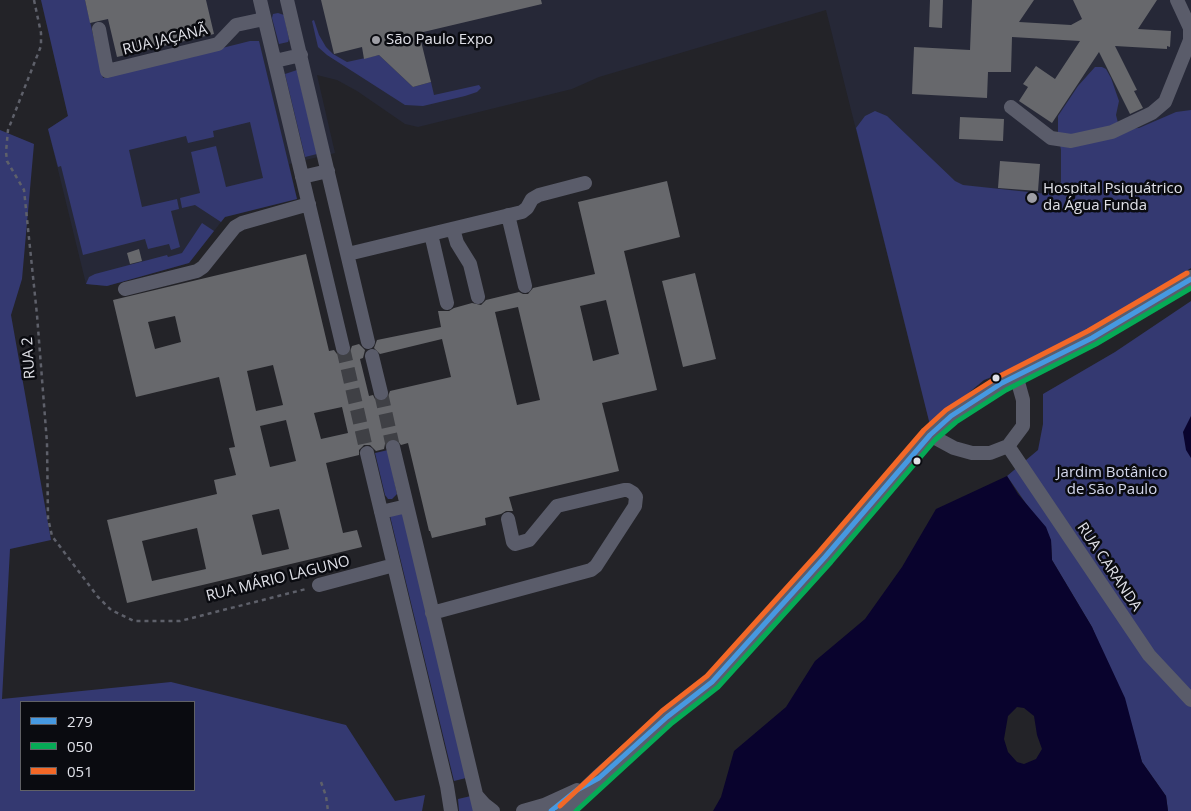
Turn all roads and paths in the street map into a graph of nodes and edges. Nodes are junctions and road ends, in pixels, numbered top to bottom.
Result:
1 (34, 0) edge
2 (260, 0) edge
3 (287, 0) edge
4 (1177, 0) edge
5 (264, 19) junction
6 (99, 29) dead end
7 (301, 55) junction
8 (275, 61) junction
9 (1011, 107) dead end
10 (328, 172) junction
11 (302, 177) junction
12 (585, 183) dead end
13 (308, 204) junction
14 (513, 214) junction
15 (453, 229) junction
16 (431, 234) junction
17 (348, 254) junction
18 (1191, 280) edge
19 (525, 286) dead end
20 (125, 288) dead end
21 (478, 296) dead end
22 (447, 303) dead end
23 (343, 348) tunnel mouth
24 (1016, 375) junction
25 (380, 394) tunnel mouth
26 (930, 435) junction
27 (1008, 446) junction
28 (393, 447) tunnel mouth
29 (367, 453) tunnel mouth
30 (407, 506) junction
31 (381, 512) junction
32 (508, 519) dead end
33 (394, 565) junction
34 (319, 585) joint
35 (432, 613) junction
36 (169, 622) joint
37 (1191, 700) edge
38 (599, 778) junction
39 (321, 782) dead end
40 (577, 790) junction
41 (476, 795) junction
42 (328, 811) edge
43 (451, 811) edge
44 (480, 811) edge
45 (494, 811) edge
46 (522, 811) edge
47 (551, 811) edge
48 (564, 811) edge

1 - 36 path, RUA 2
2 - 5 lane
3 - 7 lane
4 - 9 lane
5 - 6 lane, RUA JAÇANÃ
5 - 8 lane
7 - 8 lane
7 - 10 lane
8 - 11 lane
10 - 11 lane
10 - 17 lane
11 - 13 lane
12 - 14 lane
13 - 20 lane
13 - 23 lane
14 - 15 lane
14 - 19 lane
15 - 16 lane
15 - 21 lane
16 - 17 lane
16 - 22 lane
17 - 25 lane
18 - 24 main road
24 - 26 main road
24 - 27 lane
26 - 27 lane
26 - 38 main road
27 - 37 lane, RUA CARANDA
28 - 30 lane
29 - 31 lane
30 - 31 lane
30 - 35 lane
31 - 33 lane
32 - 35 lane
33 - 34 lane, RUA MÁRIO LAGUNO
33 - 43 lane
34 - 36 path, RUA MÁRIO LAGUNO
35 - 41 lane
38 - 40 main road
38 - 48 main road
39 - 42 path
40 - 46 lane
40 - 47 main road
41 - 44 lane
41 - 45 lane

